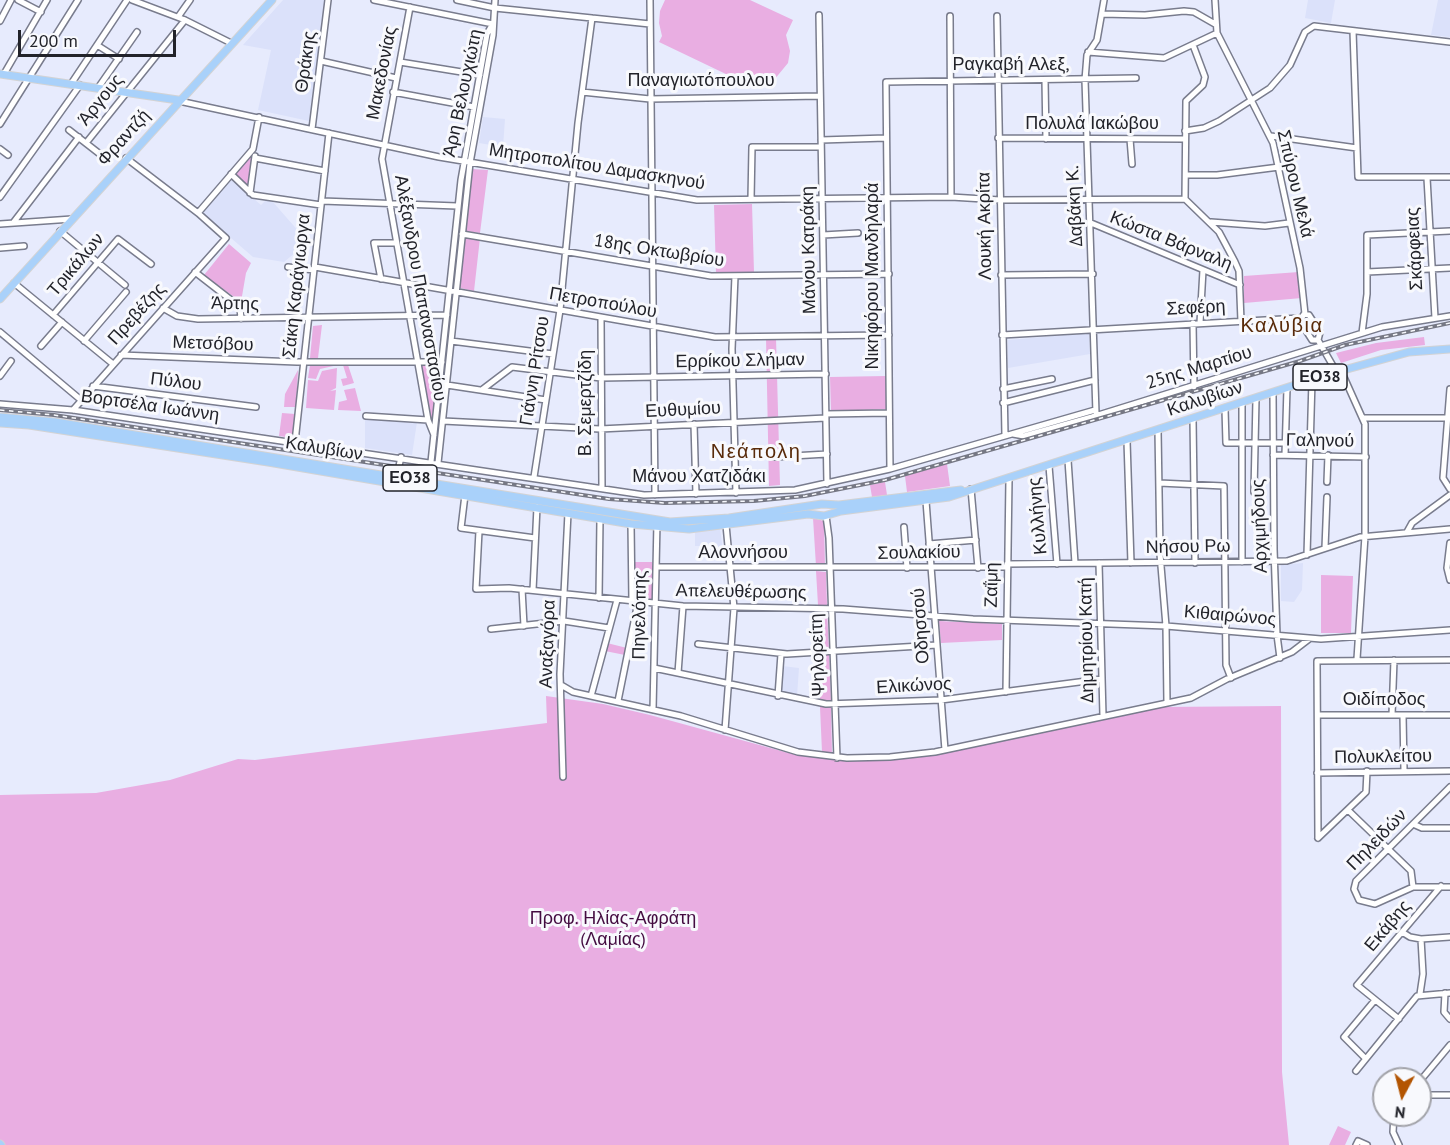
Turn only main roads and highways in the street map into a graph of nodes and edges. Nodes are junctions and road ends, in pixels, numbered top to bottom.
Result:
1 (272, 0) edge
2 (2, 74) edge
3 (178, 100) junction
4 (0, 298) edge
5 (1450, 349) edge
6 (0, 417) edge
7 (0, 423) edge
8 (971, 489) junction
9 (823, 504) junction
10 (824, 516) junction
11 (657, 524) junction

1 - 3 main road, Φραντζή
2 - 3 main road
3 - 4 main road, Φραντζή
5 - 8 main road, Καλυβίων / ΕΟ38
6 - 11 main road, Καλυβίων / ΕΟ38
7 - 11 main road, Καλυβίων / ΕΟ38
8 - 9 main road, Καλυβίων / ΕΟ38
8 - 10 main road, Καλυβίων / ΕΟ38
9 - 10 main road
9 - 11 main road, Καλυβίων / ΕΟ38
10 - 11 main road, Καλυβίων / ΕΟ38

